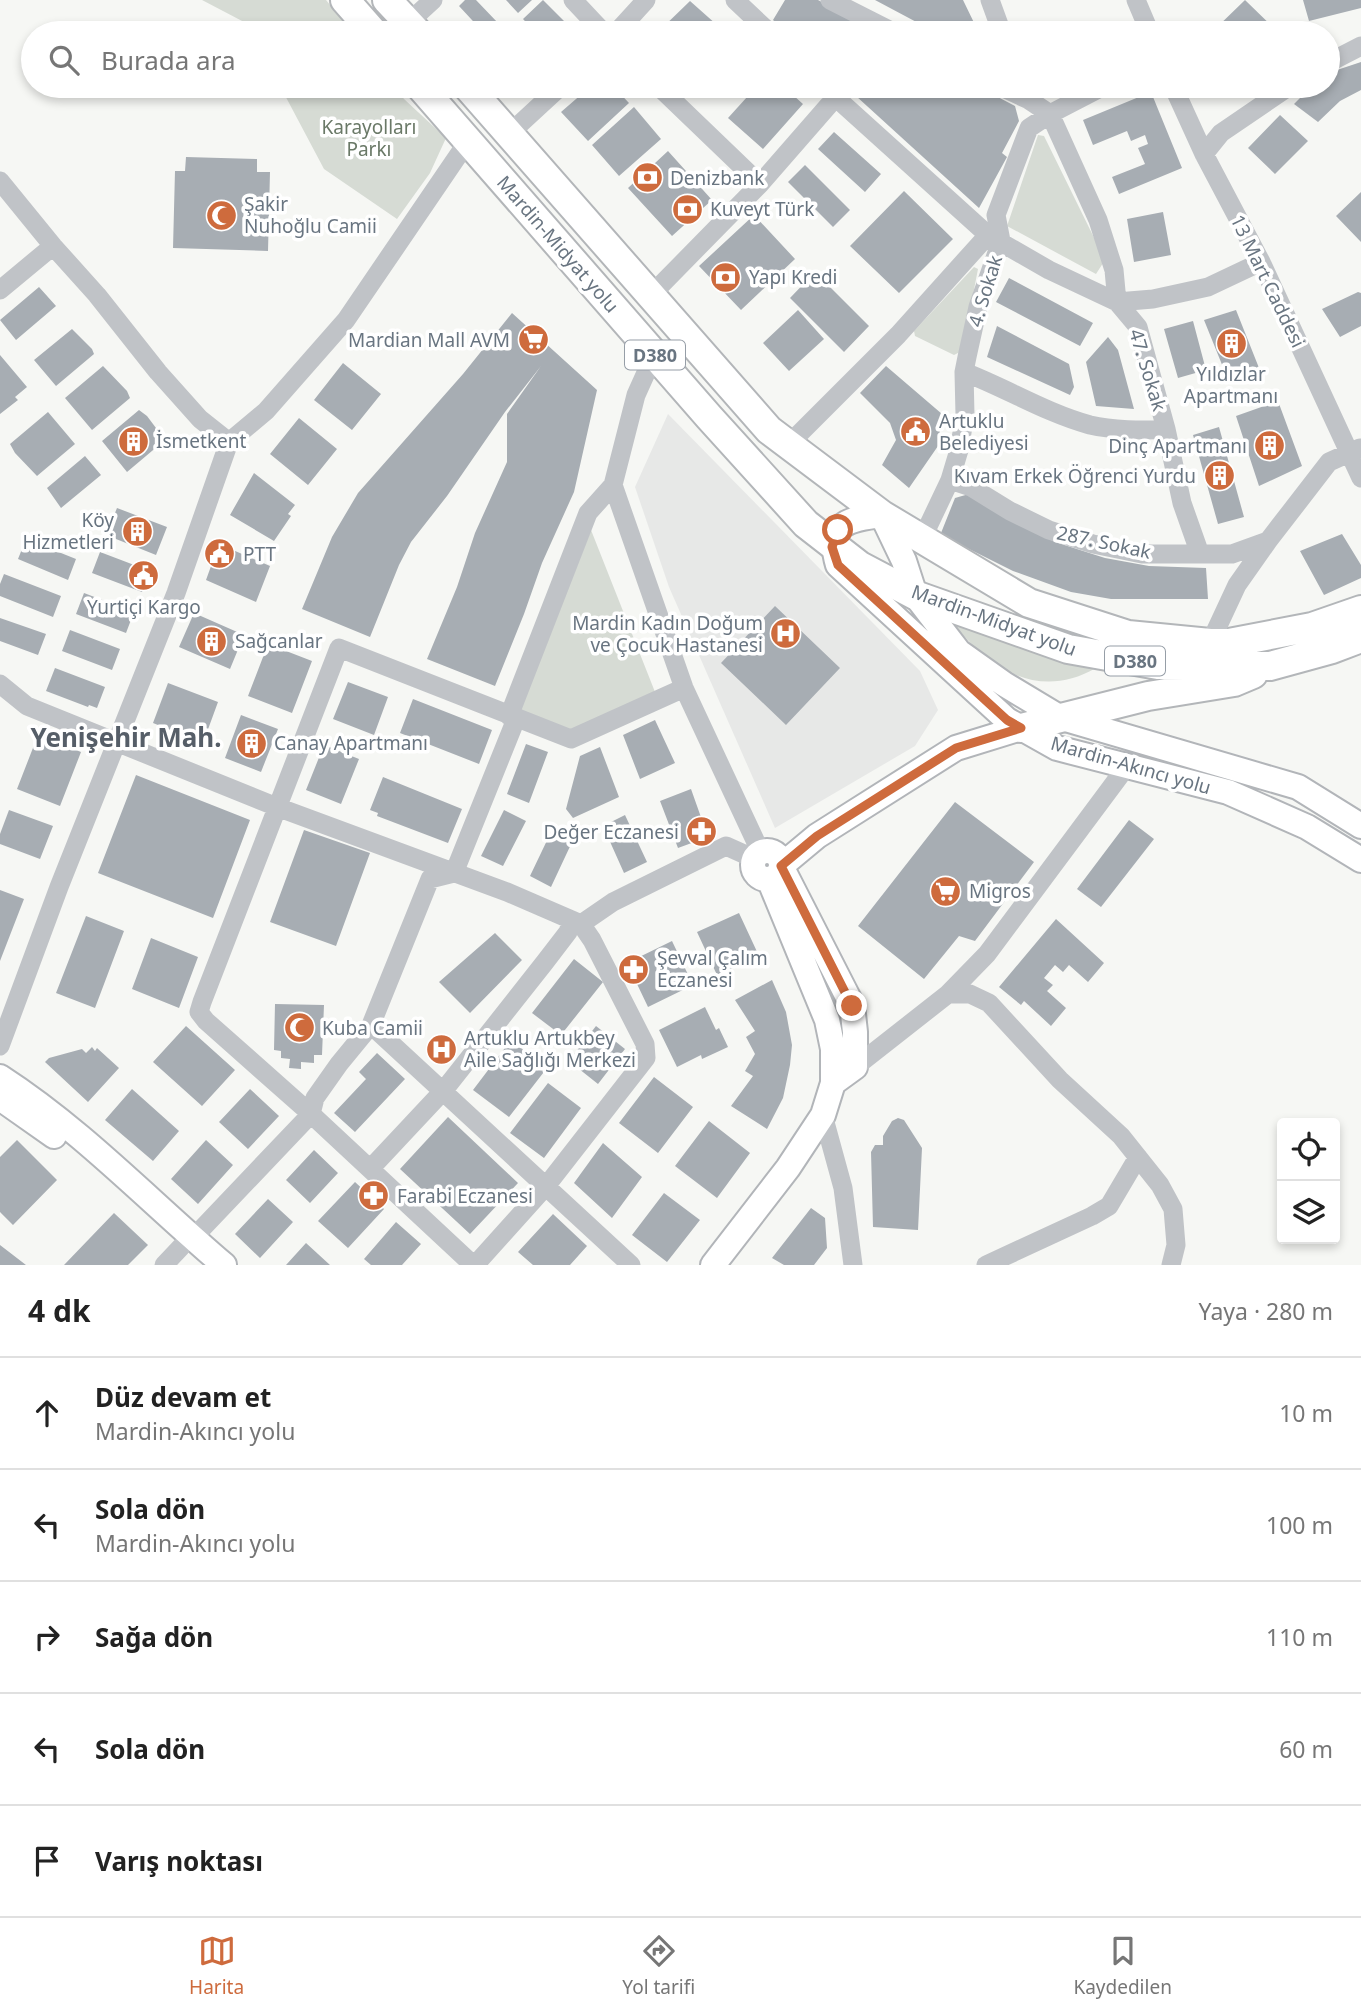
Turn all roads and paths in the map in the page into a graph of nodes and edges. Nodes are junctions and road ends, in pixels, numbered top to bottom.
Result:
1 (345, 0) edge
2 (387, 0) edge
3 (433, 0) edge
4 (573, 0) edge
5 (646, 0) edge
6 (830, 0) edge
7 (990, 0) edge
8 (1136, 0) edge
9 (743, 2) edge
10 (363, 21) edge
11 (406, 21) edge
12 (418, 21) edge
13 (593, 21) edge
14 (627, 21) edge
15 (760, 21) edge
16 (871, 21) edge
17 (998, 21) edge
18 (1145, 21) edge
19 (1361, 46) edge
20 (1340, 57) edge
21 (430, 98) edge
22 (478, 98) edge
23 (548, 98) edge
24 (670, 98) edge
25 (824, 98) edge
26 (836, 98) edge
27 (1032, 98) edge
28 (1081, 98) edge
29 (1179, 98) edge
30 (1272, 98) edge
31 (1050, 114) junction
32 (510, 133) junction
33 (468, 141) junction
34 (1204, 154) junction
35 (0, 181) edge
36 (760, 184) junction
37 (994, 237) junction
38 (53, 246) junction
39 (1261, 262) junction
40 (0, 290) edge
41 (651, 295) junction
42 (1117, 302) junction
43 (654, 355) junction
44 (964, 372) junction
45 (1166, 429) junction
46 (229, 442) junction
47 (788, 445) junction
48 (1355, 451) edge
49 (1361, 478) edge
50 (950, 480) junction
51 (613, 485) junction
52 (882, 515) junction
53 (922, 539) junction
54 (1268, 541) junction
55 (1199, 554) junction
56 (835, 556) junction
57 (915, 595) junction
58 (1361, 610) edge
59 (1361, 638) edge
60 (1210, 643) junction
61 (1270, 666) junction
62 (0, 684) edge
63 (684, 688) junction
64 (513, 717) junction
65 (1059, 717) junction
66 (1021, 728) junction
67 (117, 741) junction
68 (1127, 766) junction
69 (277, 807) junction
70 (1361, 826) edge
71 (1361, 860) edge
72 (765, 866) junction
73 (454, 873) junction
74 (576, 922) junction
75 (948, 994) junction
76 (371, 1025) junction
77 (0, 1046) edge
78 (855, 1067) junction
79 (0, 1077) edge
80 (834, 1083) junction
81 (444, 1090) junction
82 (0, 1098) edge
83 (311, 1114) junction
84 (823, 1115) junction
85 (1138, 1157) junction
86 (370, 1169) junction
87 (547, 1185) junction
88 (179, 1250) edge
89 (201, 1265) edge
90 (224, 1265) edge
91 (474, 1265) edge
92 (631, 1265) edge
93 (713, 1265) edge
94 (853, 1265) edge
95 (986, 1265) edge
96 (1171, 1265) edge

1 - 10 highway
2 - 11 highway
3 - 12 street
4 - 13 street
5 - 14 street
6 - 16 street
7 - 17 street
8 - 18 street
9 - 15 street
19 - 20 street
21 - 33 highway, Mardin-Midyat yolu / D380
22 - 32 highway, Mardin-Midyat yolu / D380
23 - 32 street
24 - 36 street
25 - 36 street
26 - 37 street
27 - 31 street
28 - 31 street, 4. Sokak
29 - 34 street, 13 Mart Caddesi
30 - 34 street
31 - 37 street, 4. Sokak
31 - 42 street
32 - 41 highway, Mardin-Midyat yolu / D380
33 - 43 highway, Mardin-Midyat yolu / D380
33 - 46 street
34 - 39 street, 13 Mart Caddesi
35 - 38 street
36 - 41 street
37 - 42 street
37 - 44 street, 4. Sokak
37 - 47 street
38 - 40 street
38 - 46 street
39 - 42 street
39 - 48 street, 13 Mart Caddesi
41 - 47 highway, Mardin-Midyat yolu / D380
42 - 45 street, 47. Sokak
43 - 51 street
43 - 56 highway, Mardin-Midyat yolu / D380
44 - 45 street
44 - 50 street, 4. Sokak
45 - 55 street, 47. Sokak
46 - 67 street
47 - 52 highway, Mardin-Midyat yolu / D380
48 - 49 street, 13 Mart Caddesi
48 - 54 street
50 - 53 street, 4. Sokak
50 - 55 street, 287. Sokak
51 - 63 street
51 - 64 street
52 - 53 highway, Mardin-Midyat yolu / D380
52 - 56 main road
52 - 57 main road, Mardin-Akıncı yolu
53 - 60 highway, Mardin-Midyat yolu / D380
54 - 55 street, 287. Sokak
54 - 60 street
56 - 57 highway, Mardin-Midyat yolu / D380
56 - 66 main road, Mardin-Akıncı yolu
57 - 61 highway, Mardin-Midyat yolu / D380
57 - 65 main road, Mardin-Akıncı yolu
58 - 60 highway, Mardin-Midyat yolu / D380
59 - 61 highway, Mardin-Midyat yolu / D380
61 - 65 highway
62 - 67 street
63 - 64 street
63 - 72 street
64 - 69 street
64 - 73 street
65 - 66 highway
65 - 70 main road, Mardin-Akıncı yolu
66 - 68 main road, Mardin-Akıncı yolu
66 - 72 main road
67 - 69 street
67 - 77 street
68 - 71 main road, Mardin-Akıncı yolu
68 - 75 street
69 - 73 street
69 - 83 street
72 - 74 street
72 - 78 main road
72 - 80 main road
73 - 74 street
73 - 76 street
74 - 81 street
74 - 87 street
75 - 78 street
75 - 85 street
76 - 81 street
76 - 83 street
78 - 80 main road
79 - 88 main road
80 - 84 main road
81 - 86 street
81 - 87 street
82 - 88 main road
83 - 86 street
83 - 88 street
84 - 93 main road
84 - 94 street
85 - 95 street
85 - 96 street
86 - 91 street
87 - 91 street
87 - 92 street
88 - 89 main road
88 - 90 main road

